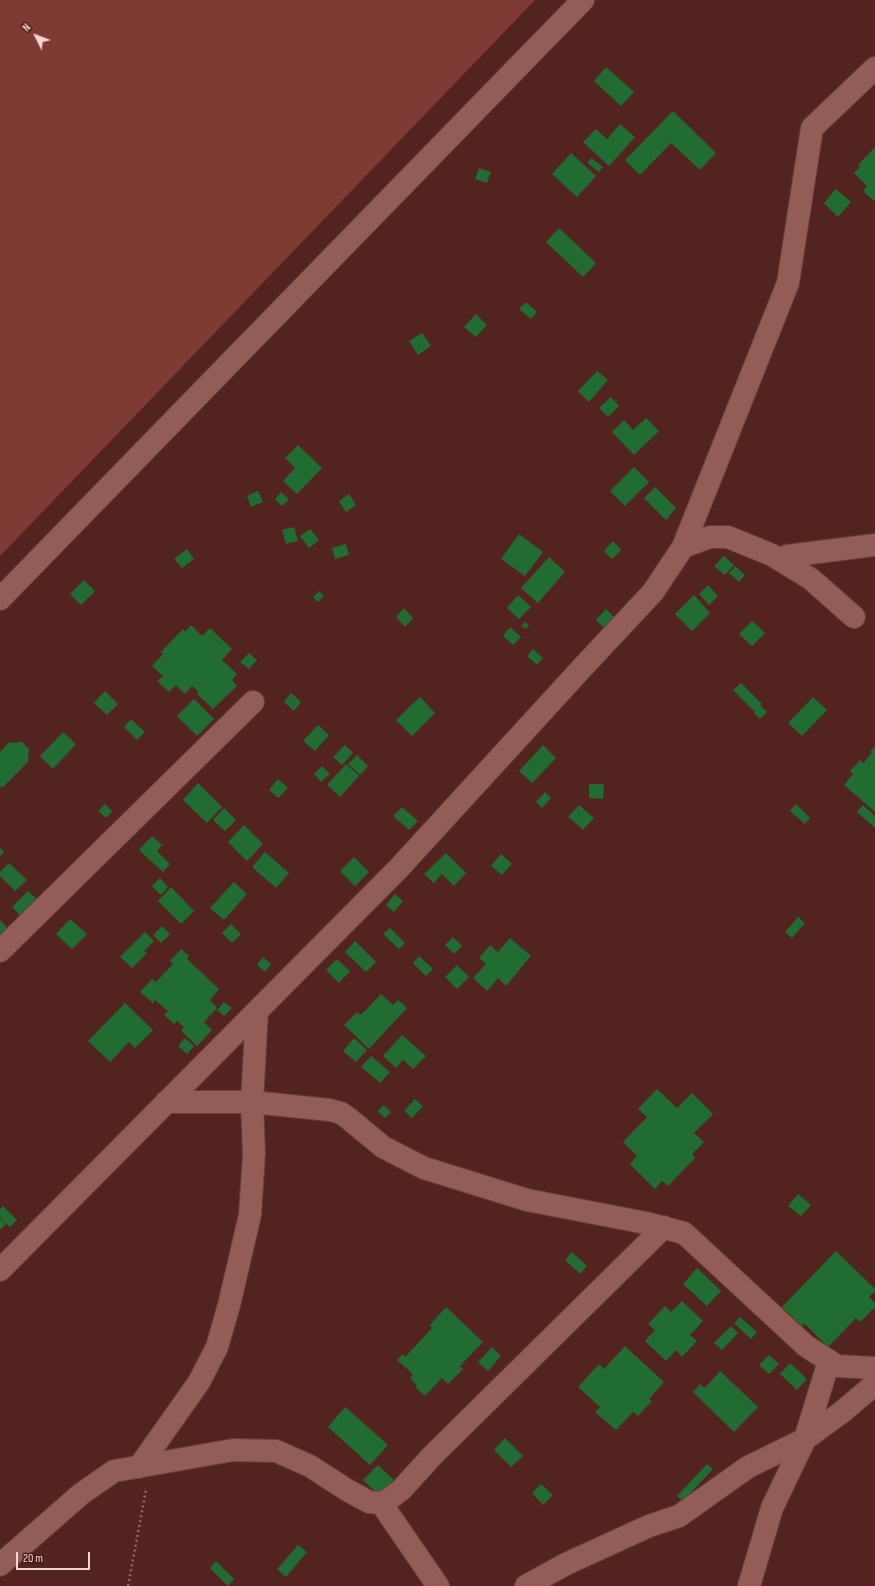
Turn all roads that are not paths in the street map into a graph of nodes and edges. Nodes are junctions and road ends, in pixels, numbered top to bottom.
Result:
1 (584, 0) edge
2 (875, 68) edge
3 (875, 545) edge
4 (683, 547) junction
5 (787, 556) dead end
6 (0, 599) edge
7 (854, 617) dead end
8 (253, 702) dead end
9 (0, 951) edge
10 (257, 1011) junction
11 (166, 1102) junction
12 (252, 1102) junction
13 (664, 1227) junction
14 (0, 1270) edge
15 (829, 1361) junction
16 (875, 1368) edge
17 (875, 1384) edge
18 (805, 1439) junction
19 (145, 1466) junction
20 (381, 1503) junction
21 (0, 1565) edge
22 (438, 1586) edge
23 (526, 1586) edge
24 (749, 1586) edge

1 - 6 street
2 - 4 street
3 - 5 street
4 - 7 street
4 - 10 street
8 - 9 street
10 - 11 street
10 - 12 street
11 - 12 street
11 - 14 street
12 - 13 street
12 - 19 street
13 - 15 street
13 - 20 street
15 - 16 street
15 - 18 street
17 - 18 street
18 - 23 street
18 - 24 street
19 - 20 street
19 - 21 street
20 - 22 street

